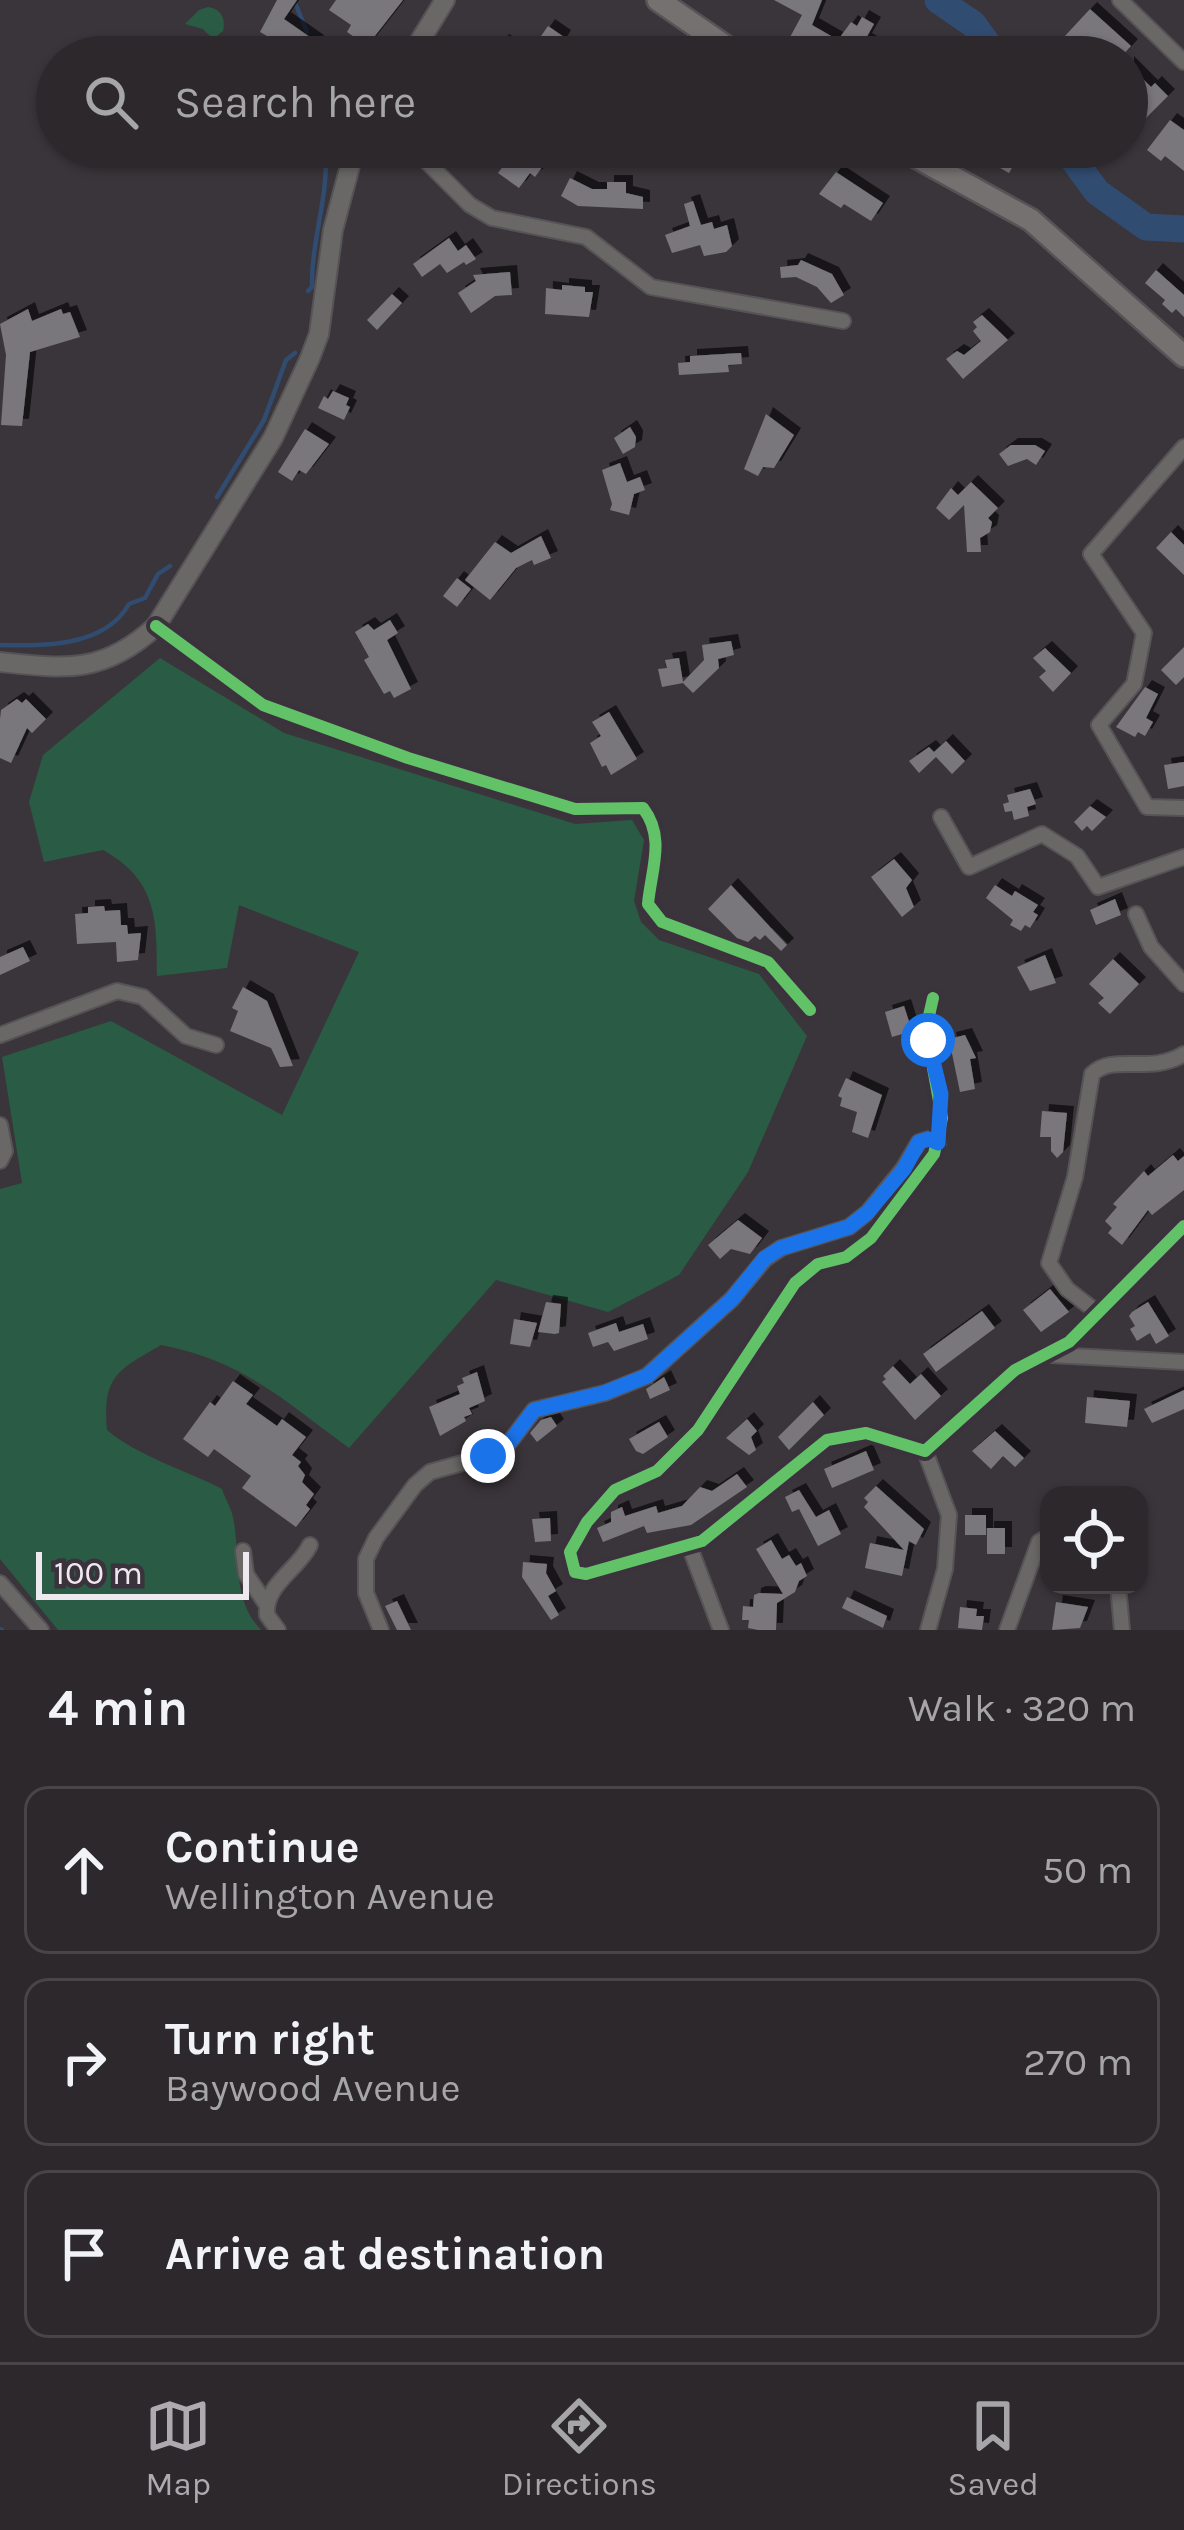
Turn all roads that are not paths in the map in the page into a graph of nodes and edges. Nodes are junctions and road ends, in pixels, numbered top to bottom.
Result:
1 (445, 0) edge
2 (658, 0) edge
3 (1120, 0) edge
4 (423, 36) edge
5 (710, 36) edge
6 (1184, 62) edge
7 (349, 168) edge
8 (433, 168) edge
9 (936, 168) edge
10 (843, 322) dead end
11 (1184, 356) edge
12 (1184, 446) edge
13 (156, 626) junction
14 (0, 662) edge
15 (1184, 808) edge
16 (940, 817) dead end
17 (1184, 857) edge
18 (1136, 914) dead end
19 (1184, 984) edge
20 (933, 998) dead end
21 (810, 1010) dead end
22 (0, 1035) edge
23 (216, 1045) dead end
24 (1184, 1054) edge
25 (0, 1125) edge
26 (938, 1143) junction
27 (0, 1162) edge
28 (1184, 1226) edge
29 (1099, 1313) junction
30 (1047, 1355) junction
31 (1184, 1362) edge
32 (925, 1451) junction
33 (1040, 1541) edge
34 (310, 1545) dead end
35 (689, 1545) junction
36 (243, 1551) dead end
37 (0, 1583) edge
38 (1119, 1594) edge
39 (266, 1604) junction
40 (41, 1630) edge
41 (278, 1630) edge
42 (382, 1630) edge
43 (721, 1630) edge
44 (928, 1630) edge
45 (1007, 1630) edge
46 (1122, 1630) edge

1 - 4 street
2 - 5 main road
3 - 6 street
7 - 13 street
8 - 10 street
9 - 11 main road
12 - 15 street
13 - 14 street
13 - 21 street
16 - 17 street
18 - 19 street
20 - 26 street
22 - 23 street
24 - 29 street
25 - 27 street
26 - 35 street
26 - 42 street
28 - 29 street
29 - 30 street
30 - 31 street
30 - 32 street
32 - 35 street
32 - 44 street
33 - 45 street
34 - 39 street
35 - 43 street
36 - 39 street
37 - 40 street
38 - 46 street
39 - 41 street

